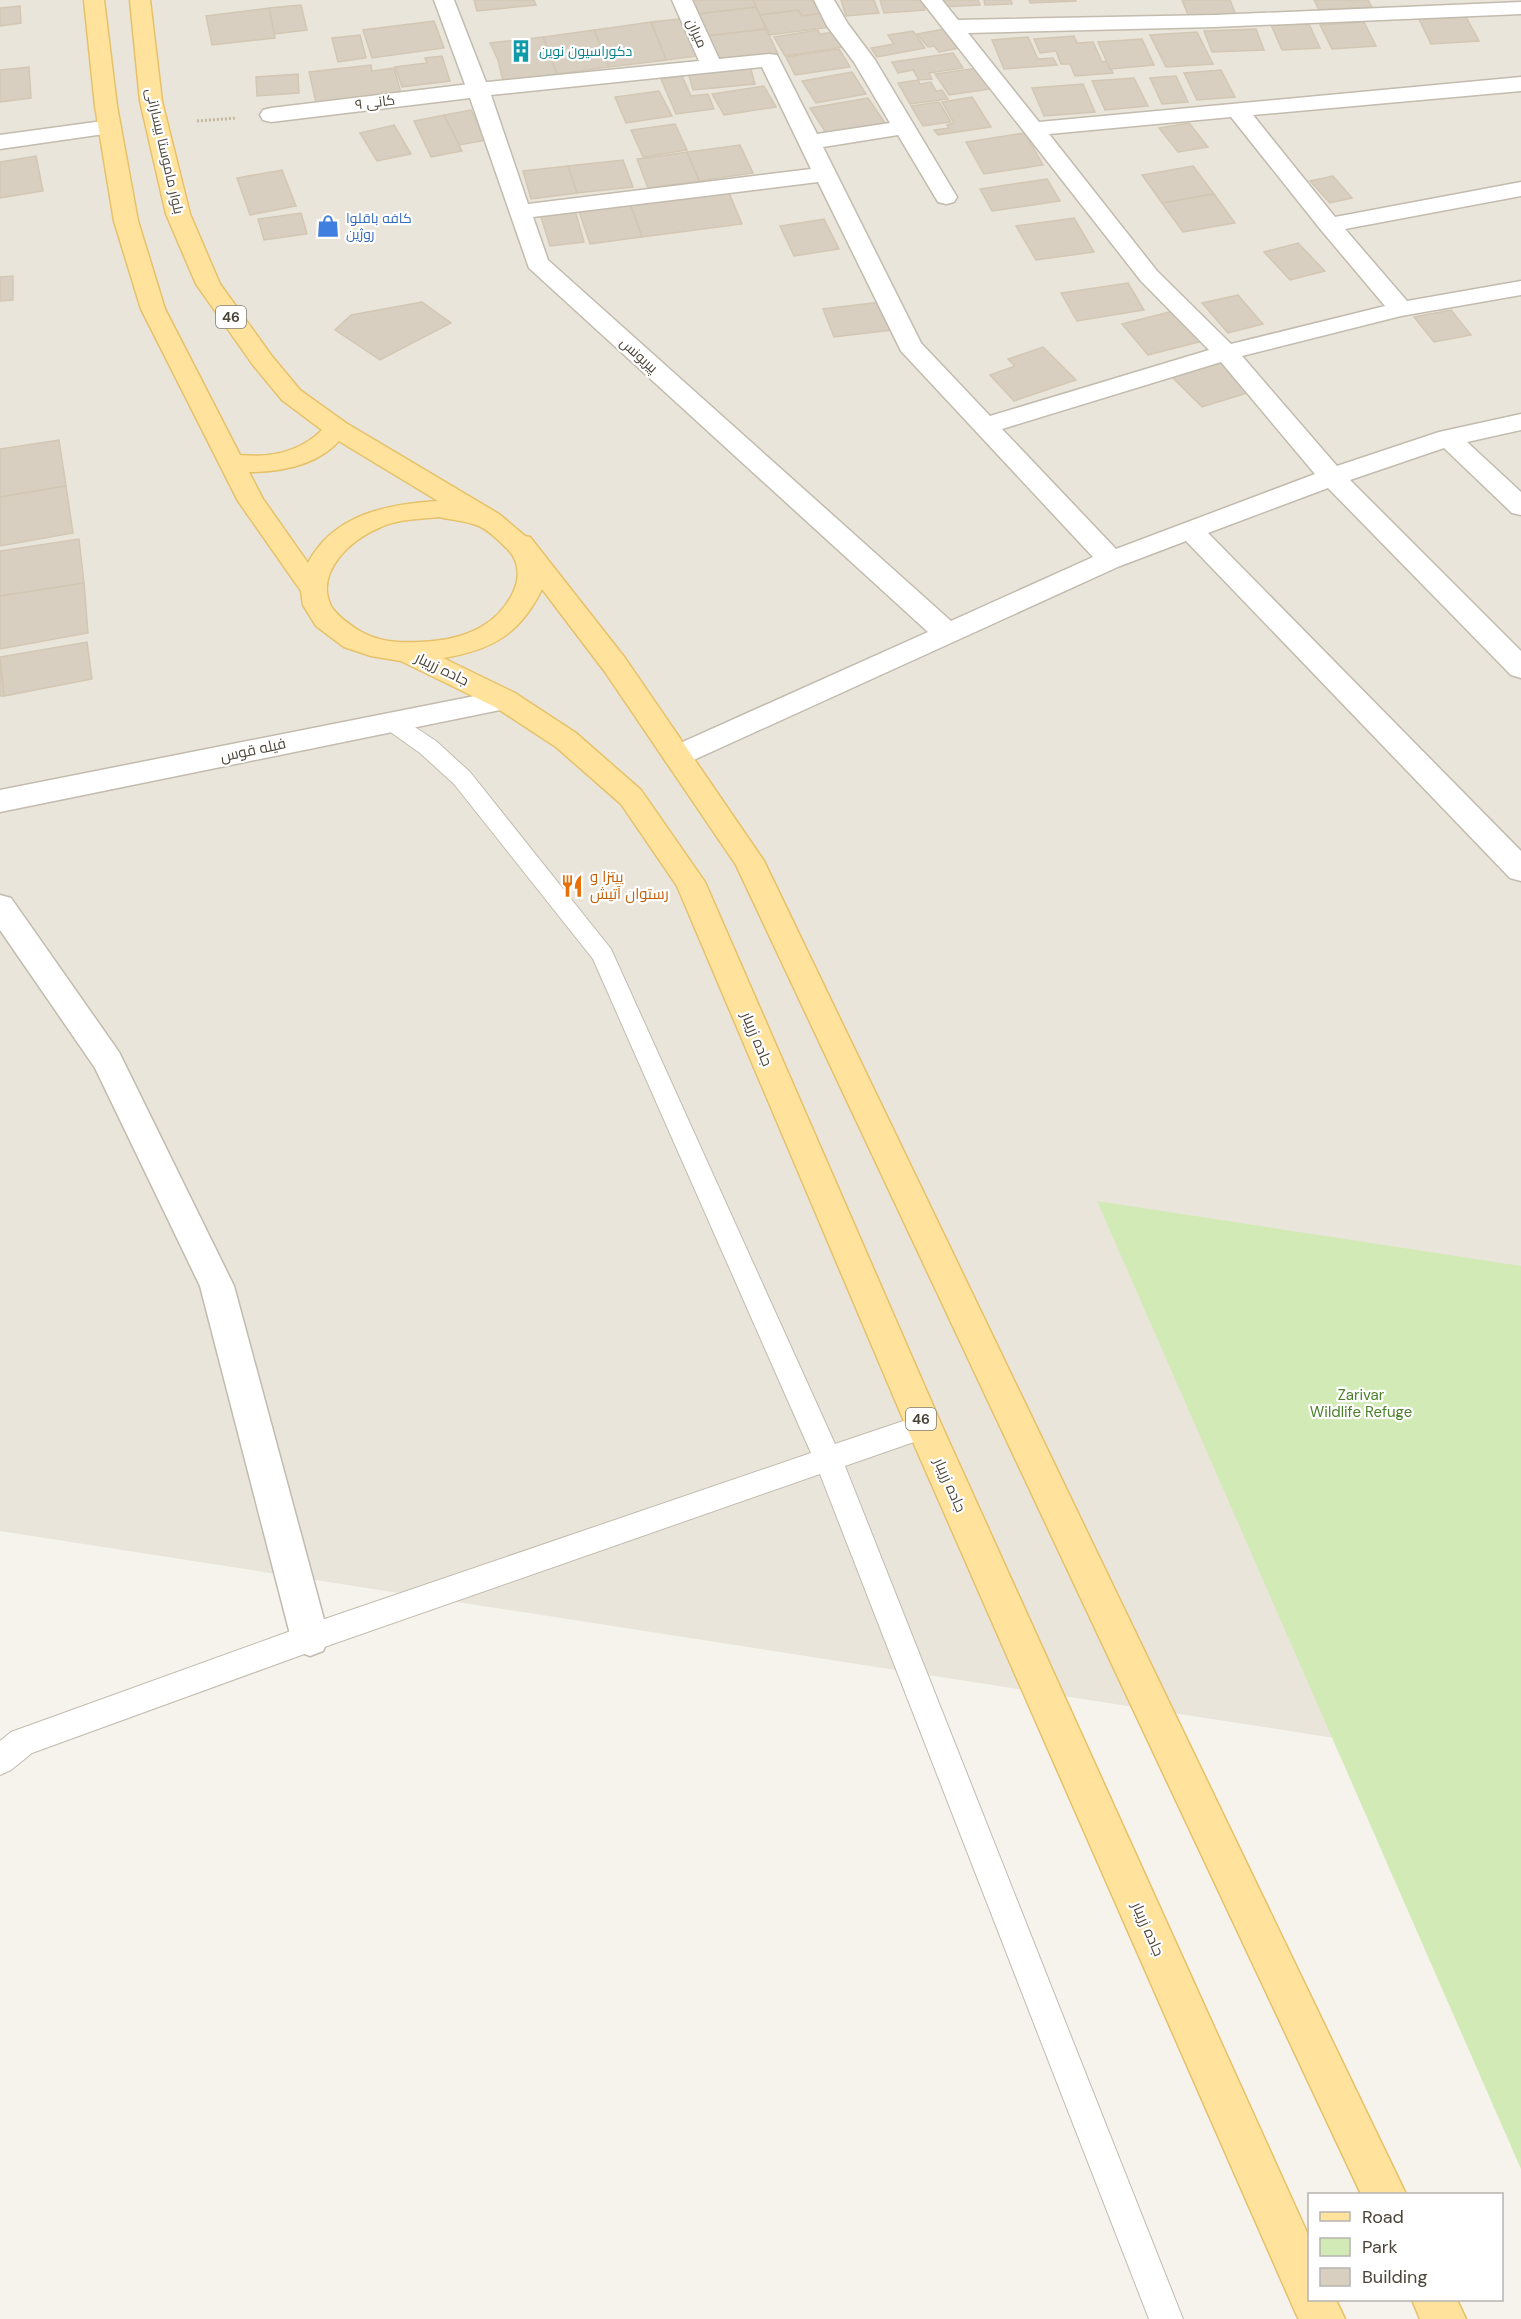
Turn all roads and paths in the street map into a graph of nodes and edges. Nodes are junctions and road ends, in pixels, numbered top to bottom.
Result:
1 (94, 0) edge
2 (140, 0) edge
3 (444, 0) edge
4 (682, 0) edge
5 (824, 0) edge
6 (931, 0) edge
7 (1521, 8) edge
8 (952, 27) junction
9 (712, 66) junction
10 (1521, 84) edge
11 (478, 90) junction
12 (1237, 110) junction
13 (271, 114) joint
14 (157, 125) junction
15 (110, 127) junction
16 (904, 127) junction
17 (1033, 129) junction
18 (0, 142) edge
19 (810, 142) junction
20 (825, 174) junction
21 (1521, 189) edge
22 (946, 196) dead end
23 (520, 212) junction
24 (1329, 225) junction
25 (1521, 288) edge
26 (1401, 309) junction
27 (1226, 353) junction
28 (1521, 422) edge
29 (984, 426) junction
30 (338, 429) junction
31 (1448, 438) junction
32 (231, 462) junction
33 (1332, 477) junction
34 (1521, 507) edge
35 (490, 520) junction
36 (1190, 530) junction
37 (521, 543) junction
38 (1111, 560) junction
39 (313, 589) junction
40 (948, 634) junction
41 (409, 653) junction
42 (1521, 668) edge
43 (506, 700) junction
44 (390, 721) junction
45 (677, 756) junction
46 (0, 801) edge
47 (1521, 870) edge
48 (0, 906) edge
49 (924, 1426) junction
50 (829, 1461) junction
51 (310, 1638) junction
52 (0, 1760) edge
53 (1384, 2193) edge
54 (1308, 2287) edge
55 (1313, 2301) edge
56 (1434, 2301) edge
57 (1166, 2319) edge
58 (1322, 2319) edge
59 (1443, 2319) edge

1 - 15 main road, 46
2 - 14 main road, بلوار ماموستا بیسارانی / 46
3 - 11 street, پیریونس
4 - 9 street, میران
5 - 16 street
6 - 8 street
7 - 8 street
8 - 17 street
9 - 11 street, کانی ۹
9 - 19 street, کانی ۹
10 - 12 street
11 - 13 street, کانی ۹
11 - 23 street, پیریونس
12 - 17 street
12 - 24 street
13 - 14 path
14 - 30 main road, بلوار ماموستا بیسارانی / 46
15 - 18 street
15 - 32 main road, 46
16 - 19 street
16 - 22 street
17 - 27 street
19 - 20 street
20 - 23 street
20 - 29 street
21 - 24 street
23 - 40 street, پیریونس
24 - 26 street
25 - 26 street
26 - 27 street
27 - 29 street
27 - 33 street
28 - 31 street
29 - 38 street
30 - 32 main road
30 - 35 main road, بلوار ماموستا بیسارانی / 46
31 - 33 street
31 - 34 street
32 - 39 main road, 46
33 - 36 street
33 - 42 street
35 - 37 main road, 46
35 - 39 main road, 46
36 - 38 street
36 - 47 street
37 - 41 main road, 46
37 - 45 main road, 46
38 - 40 street
39 - 41 main road, 46
40 - 45 street
41 - 43 main road, جاده زریبار / 46
43 - 44 street, فیله قوس
43 - 49 main road, جاده زریبار / 46
44 - 46 street, فیله قوس
44 - 50 lane
45 - 53 main road, 46
48 - 51 street
49 - 50 lane
49 - 54 main road, جاده زریبار / 46
50 - 51 lane
50 - 57 lane
51 - 52 lane
55 - 58 main road
56 - 59 main road

